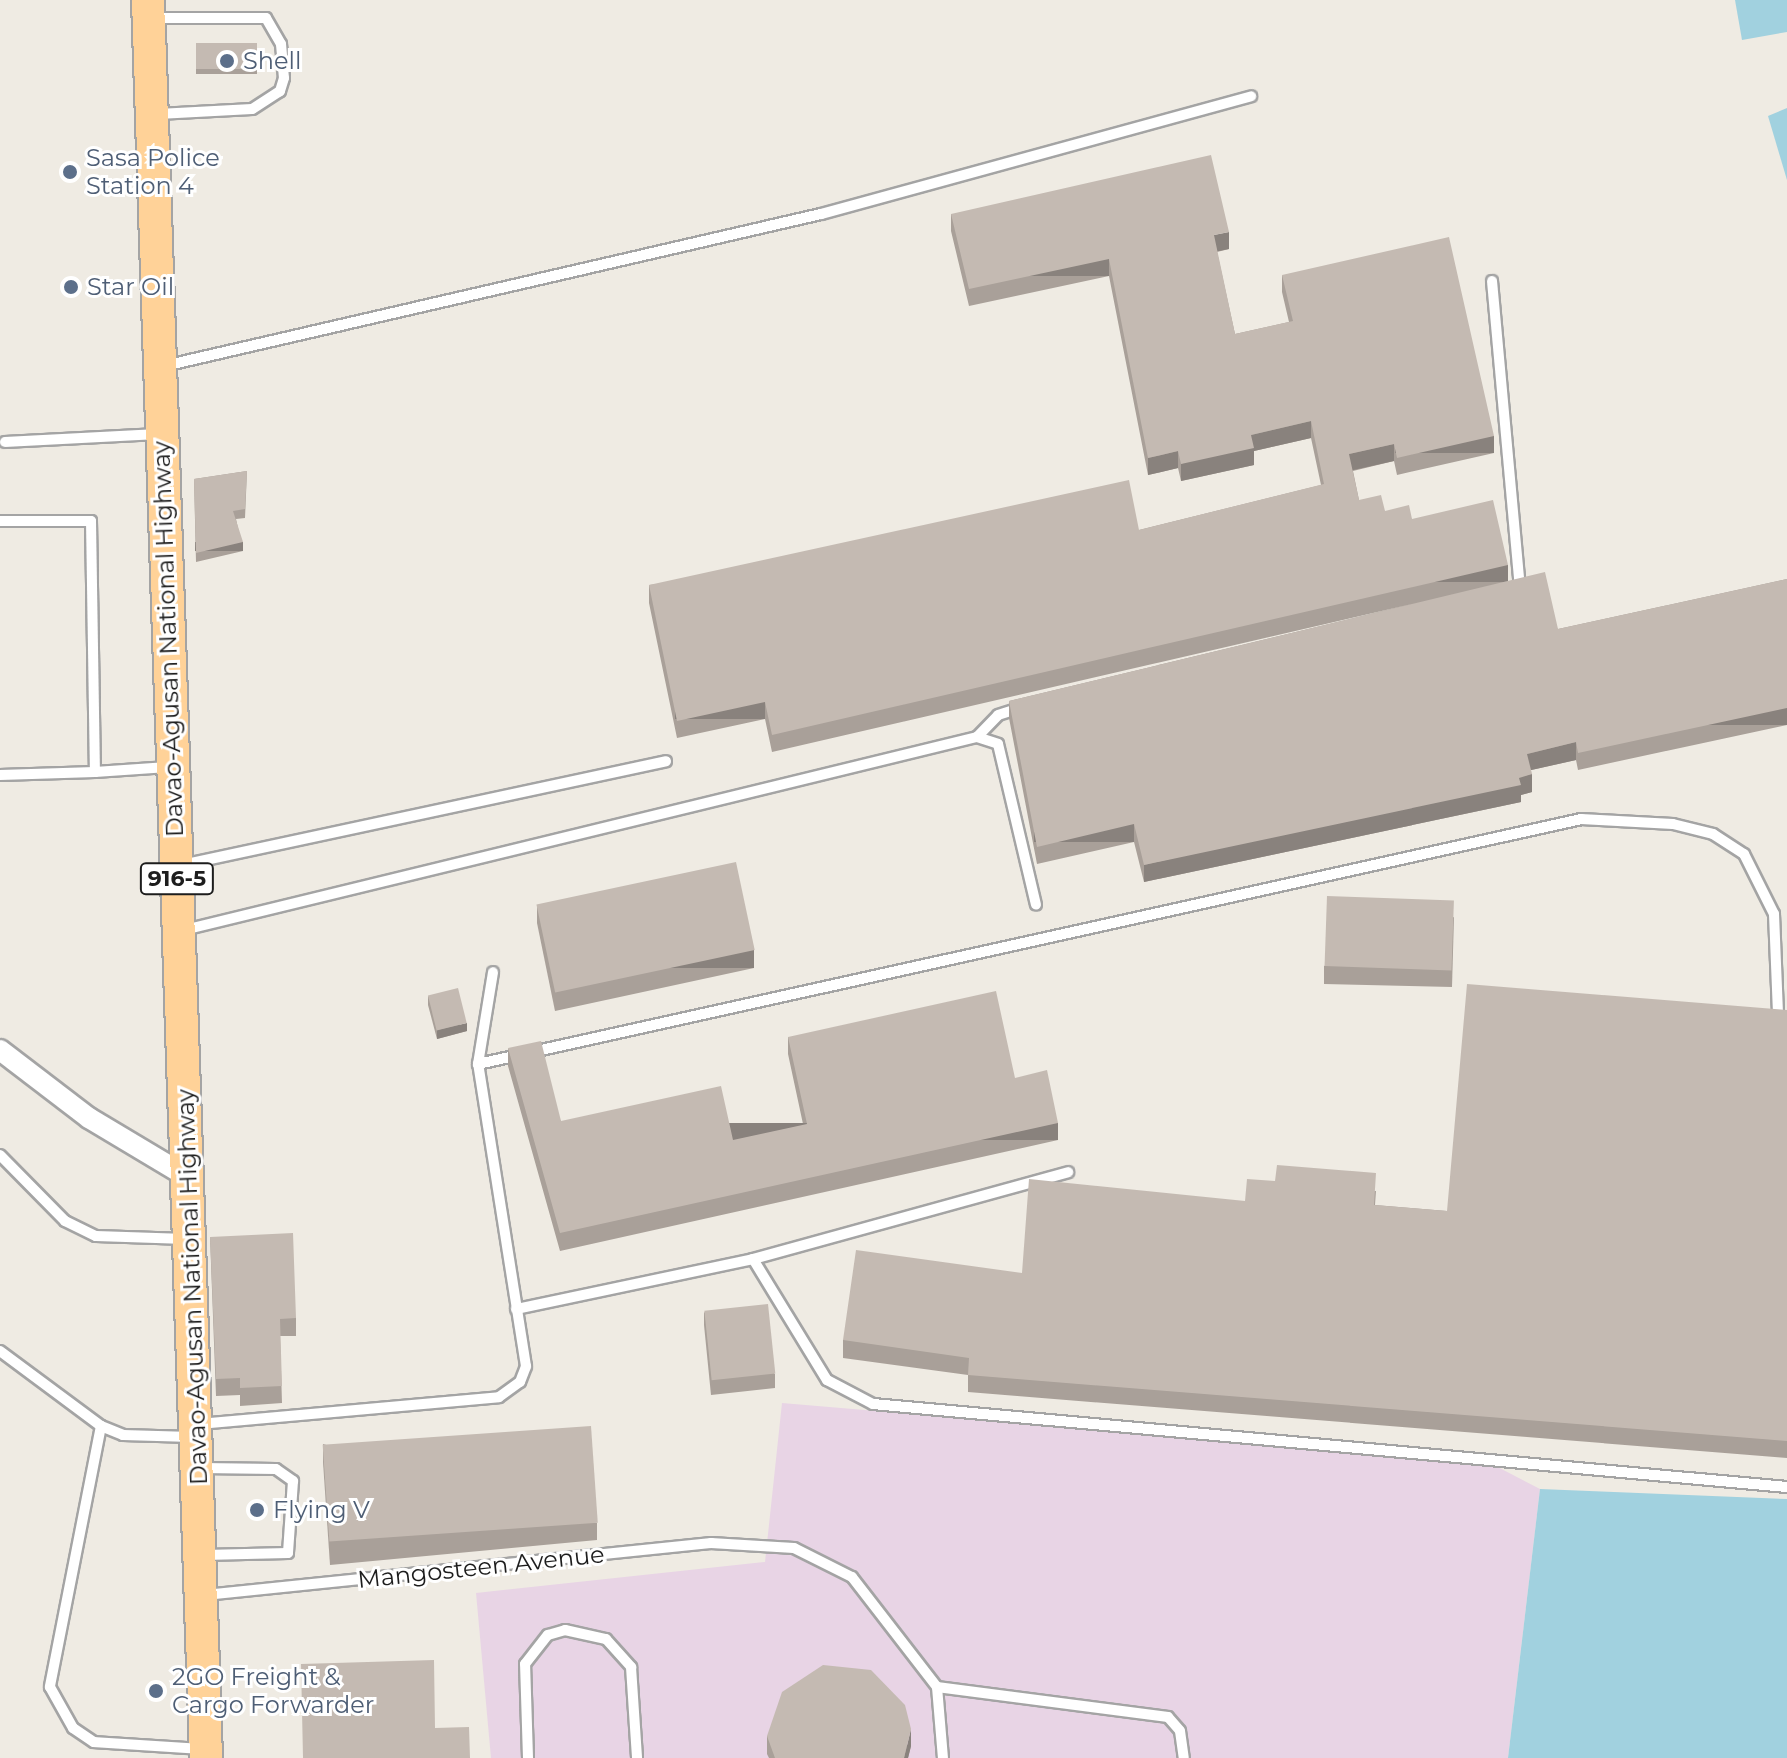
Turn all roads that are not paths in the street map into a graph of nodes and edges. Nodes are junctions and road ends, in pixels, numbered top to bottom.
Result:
1 (148, 9) edge
2 (1251, 96) dead end
3 (152, 115) junction
4 (1492, 281) dead end
5 (158, 367) junction
6 (160, 434) junction
7 (5, 442) dead end
8 (0, 521) edge
9 (1512, 593) edge
10 (1035, 704) edge
11 (977, 737) junction
12 (666, 761) dead end
13 (170, 767) junction
14 (95, 772) junction
15 (0, 775) edge
16 (176, 867) junction
17 (1036, 905) dead end
18 (178, 931) junction
19 (493, 972) dead end
20 (1763, 1013) edge
21 (1782, 1015) edge
22 (0, 1050) edge
23 (478, 1064) junction
24 (0, 1155) edge
25 (1068, 1172) dead end
26 (186, 1176) junction
27 (188, 1239) junction
28 (753, 1259) junction
29 (516, 1309) junction
30 (0, 1351) edge
31 (101, 1426) junction
32 (197, 1443) junction
33 (1787, 1487) edge
34 (204, 1555) junction
35 (203, 1595) junction
36 (937, 1687) junction
37 (206, 1754) edge
38 (528, 1758) edge
39 (637, 1758) edge
40 (943, 1758) edge
41 (1184, 1758) edge

1 - 3 main road, Davao-Agusan National Highway / 916-5
1 - 3 lane
2 - 5 lane
3 - 5 main road, Davao-Agusan National Highway / 916-5
4 - 9 lane
5 - 6 main road, Davao-Agusan National Highway / 916-5
6 - 7 lane
6 - 13 main road, Davao-Agusan National Highway / 916-5
8 - 14 lane
10 - 11 lane
11 - 17 lane
11 - 18 lane
12 - 16 lane
13 - 14 lane
13 - 16 main road, Davao-Agusan National Highway / 916-5
14 - 15 lane
16 - 18 main road, Davao-Agusan National Highway / 916-5
18 - 26 main road, Davao-Agusan National Highway / 916-5
19 - 23 lane
20 - 21 lane
21 - 23 lane
22 - 26 street
23 - 29 lane
24 - 27 lane
25 - 28 lane
26 - 27 main road, Davao-Agusan National Highway / 916-5
27 - 32 main road, Davao-Agusan National Highway / 916-5
28 - 29 lane
28 - 33 lane
29 - 32 lane
30 - 31 lane
31 - 32 lane
31 - 37 lane
32 - 34 main road, Davao-Agusan National Highway / 916-5
32 - 34 lane
34 - 35 main road, Davao-Agusan National Highway / 916-5
35 - 36 lane, Mangosteen Avenue
35 - 37 main road, Davao-Agusan National Highway / 916-5
36 - 40 lane
36 - 41 lane
38 - 39 lane

